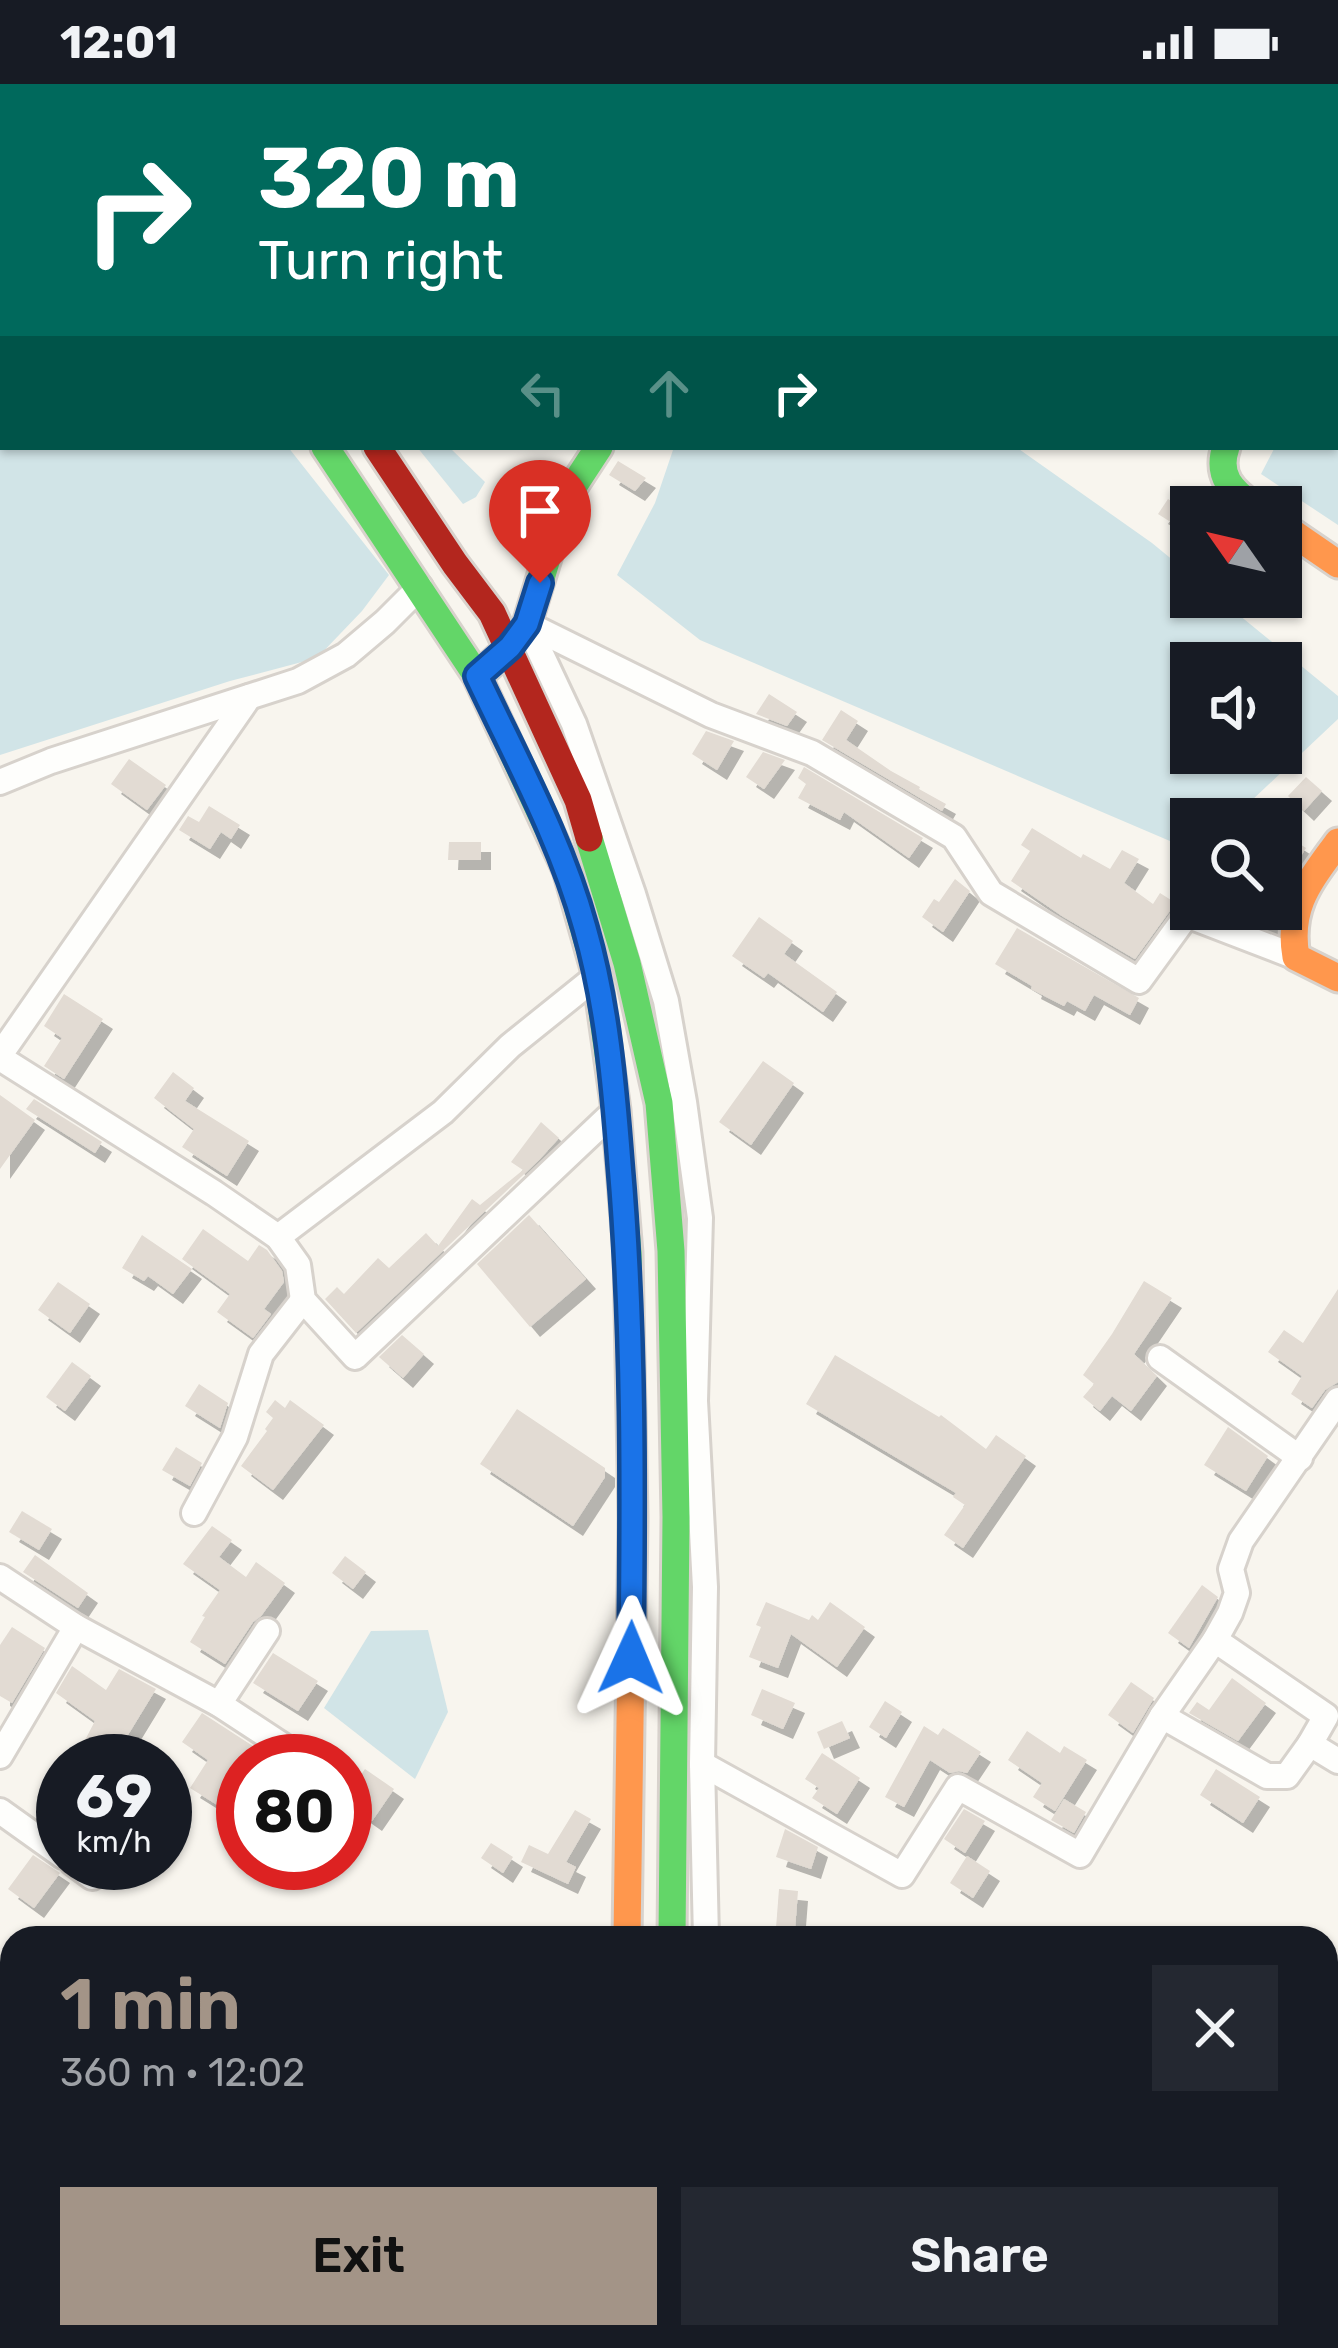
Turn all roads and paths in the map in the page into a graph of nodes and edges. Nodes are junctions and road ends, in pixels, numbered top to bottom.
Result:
1 (327, 450) edge
2 (379, 450) edge
3 (597, 450) edge
4 (1224, 450) edge
5 (1229, 486) edge
6 (1302, 539) edge
7 (1338, 564) edge
8 (420, 587) junction
9 (518, 636) junction
10 (477, 676) junction
11 (249, 697) junction
12 (0, 782) edge
13 (1338, 842) edge
14 (1295, 958) junction
15 (597, 976) junction
16 (1338, 979) edge
17 (0, 1057) edge
18 (616, 1110) junction
19 (278, 1237) junction
20 (303, 1300) junction
21 (1160, 1358) dead end
22 (1336, 1408) edge
23 (1300, 1458) junction
24 (194, 1513) dead end
25 (0, 1577) edge
26 (76, 1628) junction
27 (267, 1630) dead end
28 (1215, 1640) junction
29 (219, 1704) junction
30 (1162, 1716) junction
31 (265, 1734) edge
32 (1310, 1744) junction
33 (0, 1756) edge
34 (1338, 1761) edge
35 (702, 1764) junction
36 (0, 1811) edge
37 (36, 1837) edge
38 (627, 1926) edge
39 (672, 1926) edge
40 (706, 1926) edge

1 - 8 main road
2 - 9 main road
3 - 9 main road
4 - 5 main road
6 - 7 main road
8 - 10 main road
8 - 11 street
9 - 10 main road
9 - 14 street
9 - 35 street
9 - 39 main road
10 - 15 main road
11 - 12 street
11 - 17 street
13 - 14 main road
14 - 16 main road
15 - 18 main road
15 - 19 street
17 - 19 street
18 - 20 street
18 - 38 main road
19 - 20 street
20 - 24 street
21 - 23 street
22 - 23 street
23 - 28 street
25 - 26 street
26 - 29 street
26 - 33 street
27 - 29 street
28 - 30 street
28 - 32 street
29 - 31 street
30 - 32 street
30 - 35 street
32 - 34 street
35 - 40 street
36 - 37 street

